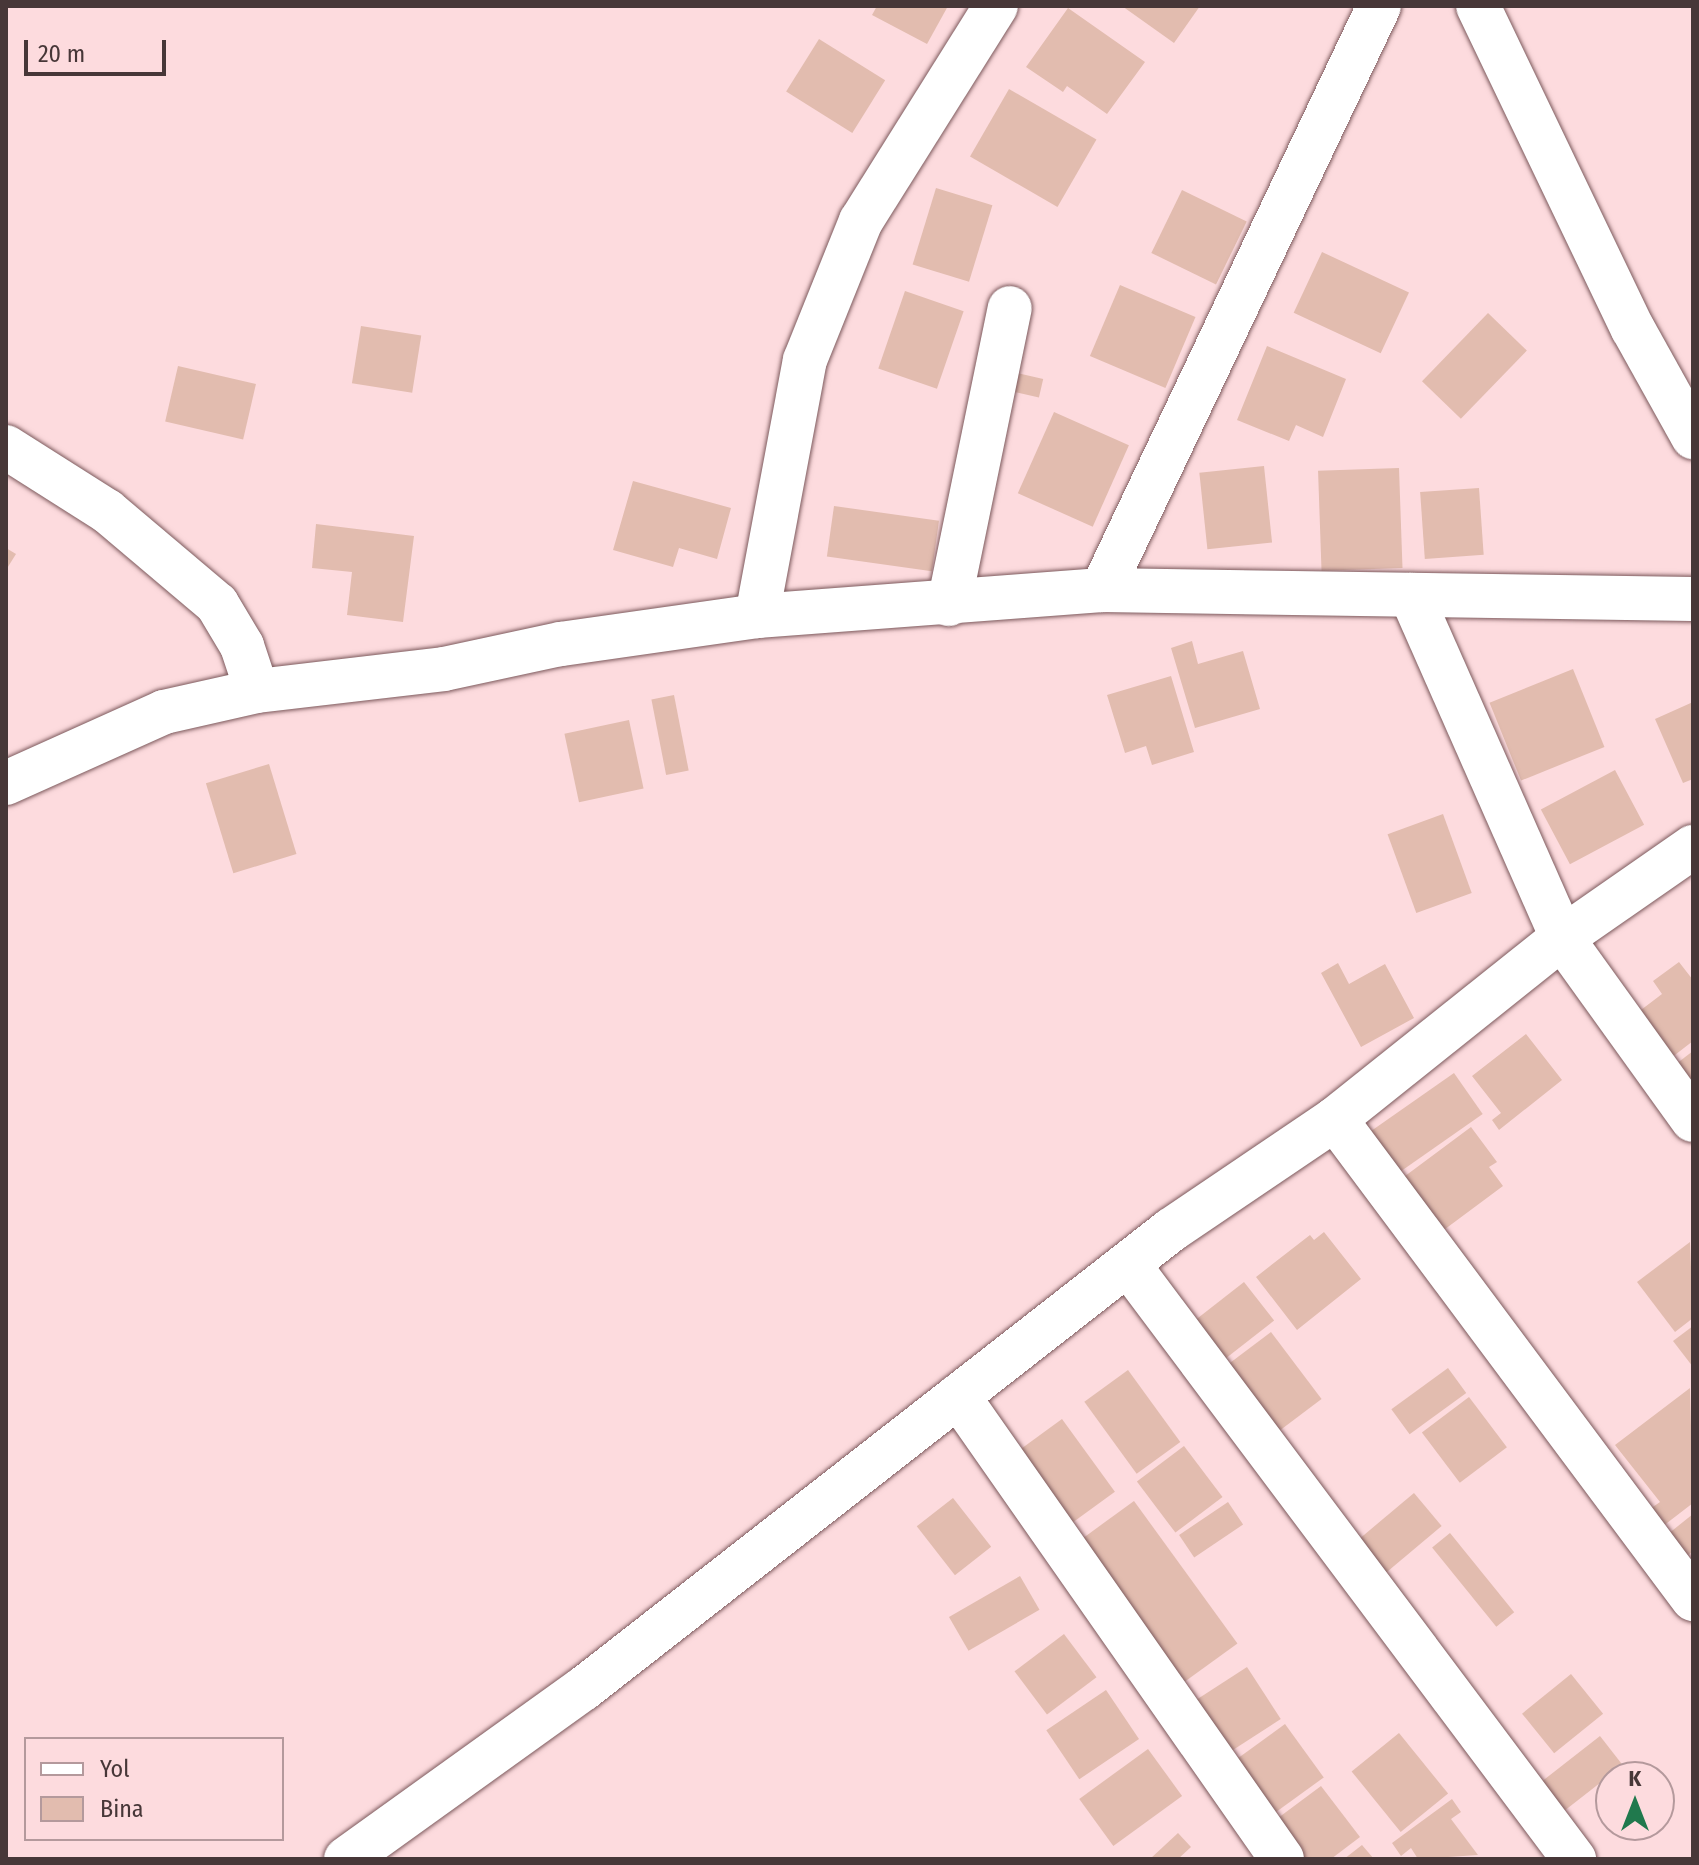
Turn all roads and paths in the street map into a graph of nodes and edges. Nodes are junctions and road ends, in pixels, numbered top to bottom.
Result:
1 (996, 6) edge
2 (1379, 6) edge
3 (1478, 6) edge
4 (1010, 308) dead end
5 (1693, 437) edge
6 (6, 447) edge
7 (1102, 590) junction
8 (1411, 595) junction
9 (1693, 599) edge
10 (949, 604) junction
11 (757, 616) junction
12 (257, 691) junction
13 (6, 783) edge
14 (1693, 847) edge
15 (1562, 938) junction
16 (1335, 1119) junction
17 (1693, 1120) edge
18 (1128, 1264) junction
19 (958, 1396) junction
20 (1693, 1599) edge
21 (346, 1859) edge
22 (1282, 1859) edge
23 (1574, 1859) edge

1 - 11 street
2 - 7 street
3 - 5 street
4 - 10 street
6 - 12 street
7 - 8 street
7 - 10 street
8 - 9 street
8 - 15 street
10 - 11 street
11 - 12 street
12 - 13 street
14 - 15 street
15 - 16 street
15 - 17 street
16 - 18 street
16 - 20 street
18 - 19 street
18 - 23 street
19 - 21 street
19 - 22 street

